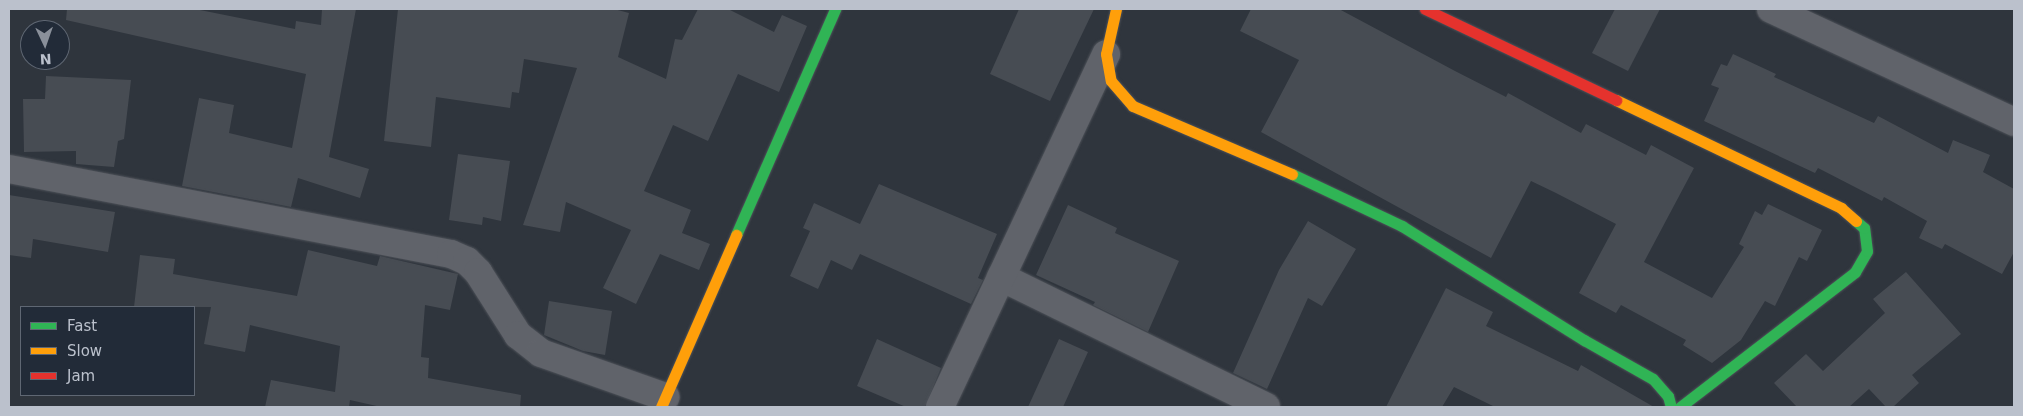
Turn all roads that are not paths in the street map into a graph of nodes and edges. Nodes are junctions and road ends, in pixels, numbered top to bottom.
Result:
1 (835, 9) edge
2 (1116, 9) edge
3 (1425, 9) edge
4 (1771, 9) edge
5 (1106, 54) junction
6 (2014, 122) edge
7 (9, 169) edge
8 (1001, 277) junction
9 (663, 402) edge
10 (940, 407) edge
11 (1266, 407) edge
12 (1671, 407) edge
13 (1680, 407) edge

1 - 9 street
2 - 5 street
3 - 13 street
4 - 6 street
5 - 8 street
5 - 12 street
7 - 9 street
8 - 10 street
8 - 11 street

